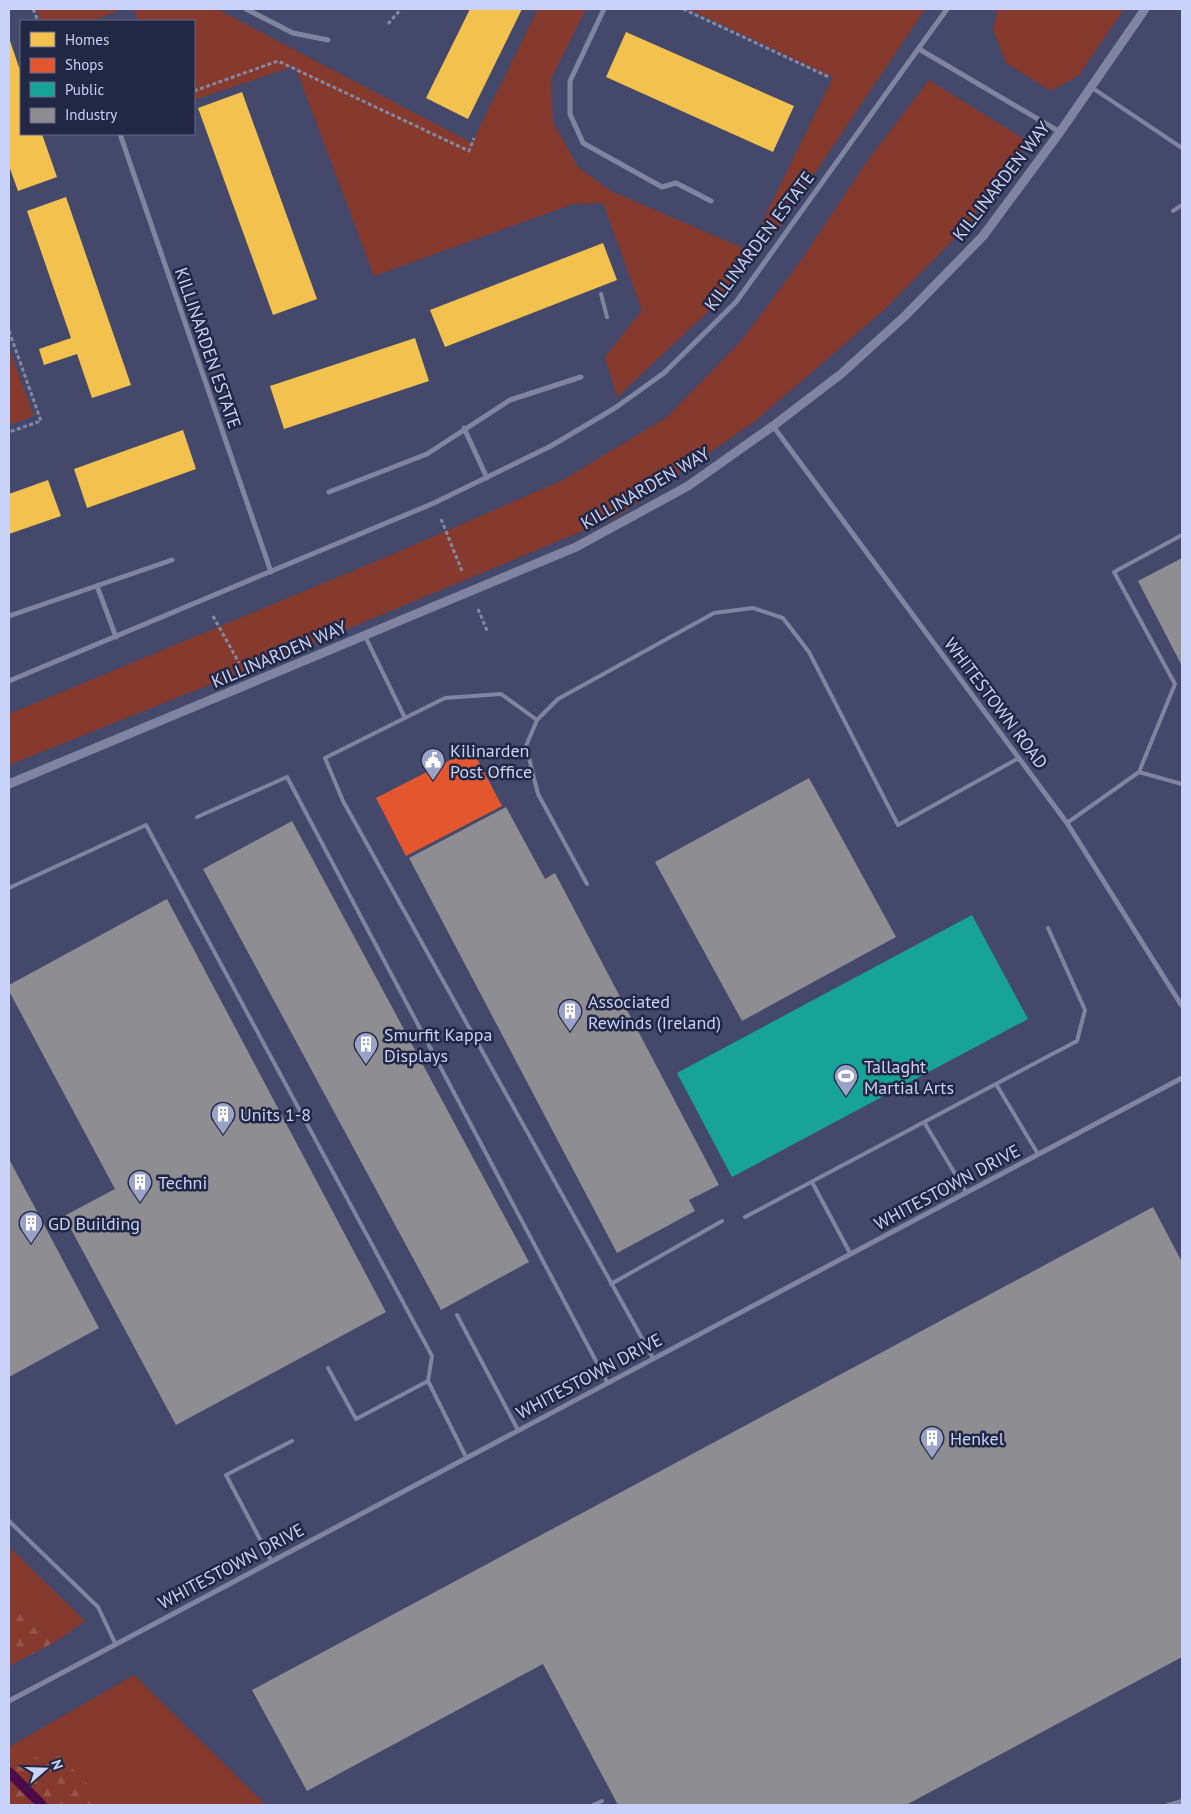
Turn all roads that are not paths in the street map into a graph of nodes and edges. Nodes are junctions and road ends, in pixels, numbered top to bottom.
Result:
1 (246, 9) edge
2 (604, 9) edge
3 (948, 9) edge
4 (1145, 9) edge
5 (328, 40) dead end
6 (919, 49) junction
7 (1091, 87) junction
8 (1060, 132) junction
9 (120, 135) edge
10 (1182, 148) edge
11 (711, 201) dead end
12 (1182, 204) edge
13 (1173, 211) dead end
14 (601, 294) dead end
15 (607, 317) dead end
16 (580, 377) dead end
17 (773, 426) junction
18 (464, 428) junction
19 (487, 478) junction
20 (329, 492) dead end
21 (1182, 535) edge
22 (172, 560) dead end
23 (270, 572) junction
24 (97, 586) junction
25 (9, 616) edge
26 (365, 636) junction
27 (116, 637) junction
28 (9, 681) edge
29 (405, 718) junction
30 (537, 720) junction
31 (1019, 758) junction
32 (1139, 772) junction
33 (9, 784) edge
34 (1182, 784) edge
35 (198, 817) dead end
36 (1067, 823) junction
37 (587, 884) dead end
38 (9, 888) edge
39 (1048, 928) dead end
40 (1182, 1006) edge
41 (1182, 1078) edge
42 (996, 1084) junction
43 (924, 1122) junction
44 (1038, 1154) junction
45 (812, 1182) junction
46 (966, 1192) junction
47 (745, 1218) dead end
48 (722, 1221) dead end
49 (850, 1253) junction
50 (611, 1284) junction
51 (456, 1315) dead end
52 (653, 1358) junction
53 (328, 1368) dead end
54 (428, 1381) junction
55 (607, 1382) junction
56 (518, 1430) junction
57 (292, 1441) dead end
58 (466, 1457) junction
59 (9, 1522) edge
60 (272, 1560) junction
61 (115, 1644) junction
62 (9, 1701) edge
63 (602, 1800) dead end
64 (1182, 1801) edge
65 (593, 1805) edge
66 (1168, 1805) edge

1 - 5 street
2 - 11 street
3 - 6 street, KILLINARDEN ESTATE
4 - 7 street, KILLINARDEN WAY
6 - 8 street
6 - 19 street, KILLINARDEN ESTATE
7 - 8 street, KILLINARDEN WAY
7 - 10 lane
8 - 17 street, KILLINARDEN WAY
9 - 23 street, KILLINARDEN ESTATE
12 - 13 lane
14 - 15 lane
16 - 18 street
17 - 26 street, KILLINARDEN WAY
17 - 31 street, WHITESTOWN ROAD
18 - 19 street
18 - 20 street
19 - 23 street, KILLINARDEN ESTATE
21 - 32 lane
22 - 24 street
23 - 27 street, KILLINARDEN ESTATE
24 - 25 street
24 - 27 street
26 - 29 lane
26 - 33 street, KILLINARDEN WAY
27 - 28 street, KILLINARDEN ESTATE
29 - 30 lane
29 - 50 lane
30 - 31 lane
30 - 37 lane
31 - 36 street, WHITESTOWN ROAD
32 - 34 lane
32 - 36 lane
35 - 55 lane
36 - 40 street, WHITESTOWN ROAD
38 - 54 lane
39 - 42 lane
41 - 44 street, WHITESTOWN DRIVE
42 - 43 lane
42 - 44 lane
43 - 45 lane
43 - 46 lane
44 - 46 street, WHITESTOWN DRIVE
45 - 47 lane
45 - 49 lane
46 - 49 street, WHITESTOWN DRIVE
48 - 50 lane
49 - 52 street, WHITESTOWN DRIVE
50 - 52 lane
51 - 56 lane
52 - 55 street, WHITESTOWN DRIVE
53 - 54 lane
54 - 58 lane
55 - 56 street, WHITESTOWN DRIVE
56 - 58 street, WHITESTOWN DRIVE
57 - 60 lane
58 - 60 street, WHITESTOWN DRIVE
59 - 61 lane
60 - 61 street, WHITESTOWN DRIVE
61 - 62 street, WHITESTOWN DRIVE
63 - 65 lane
64 - 66 lane

